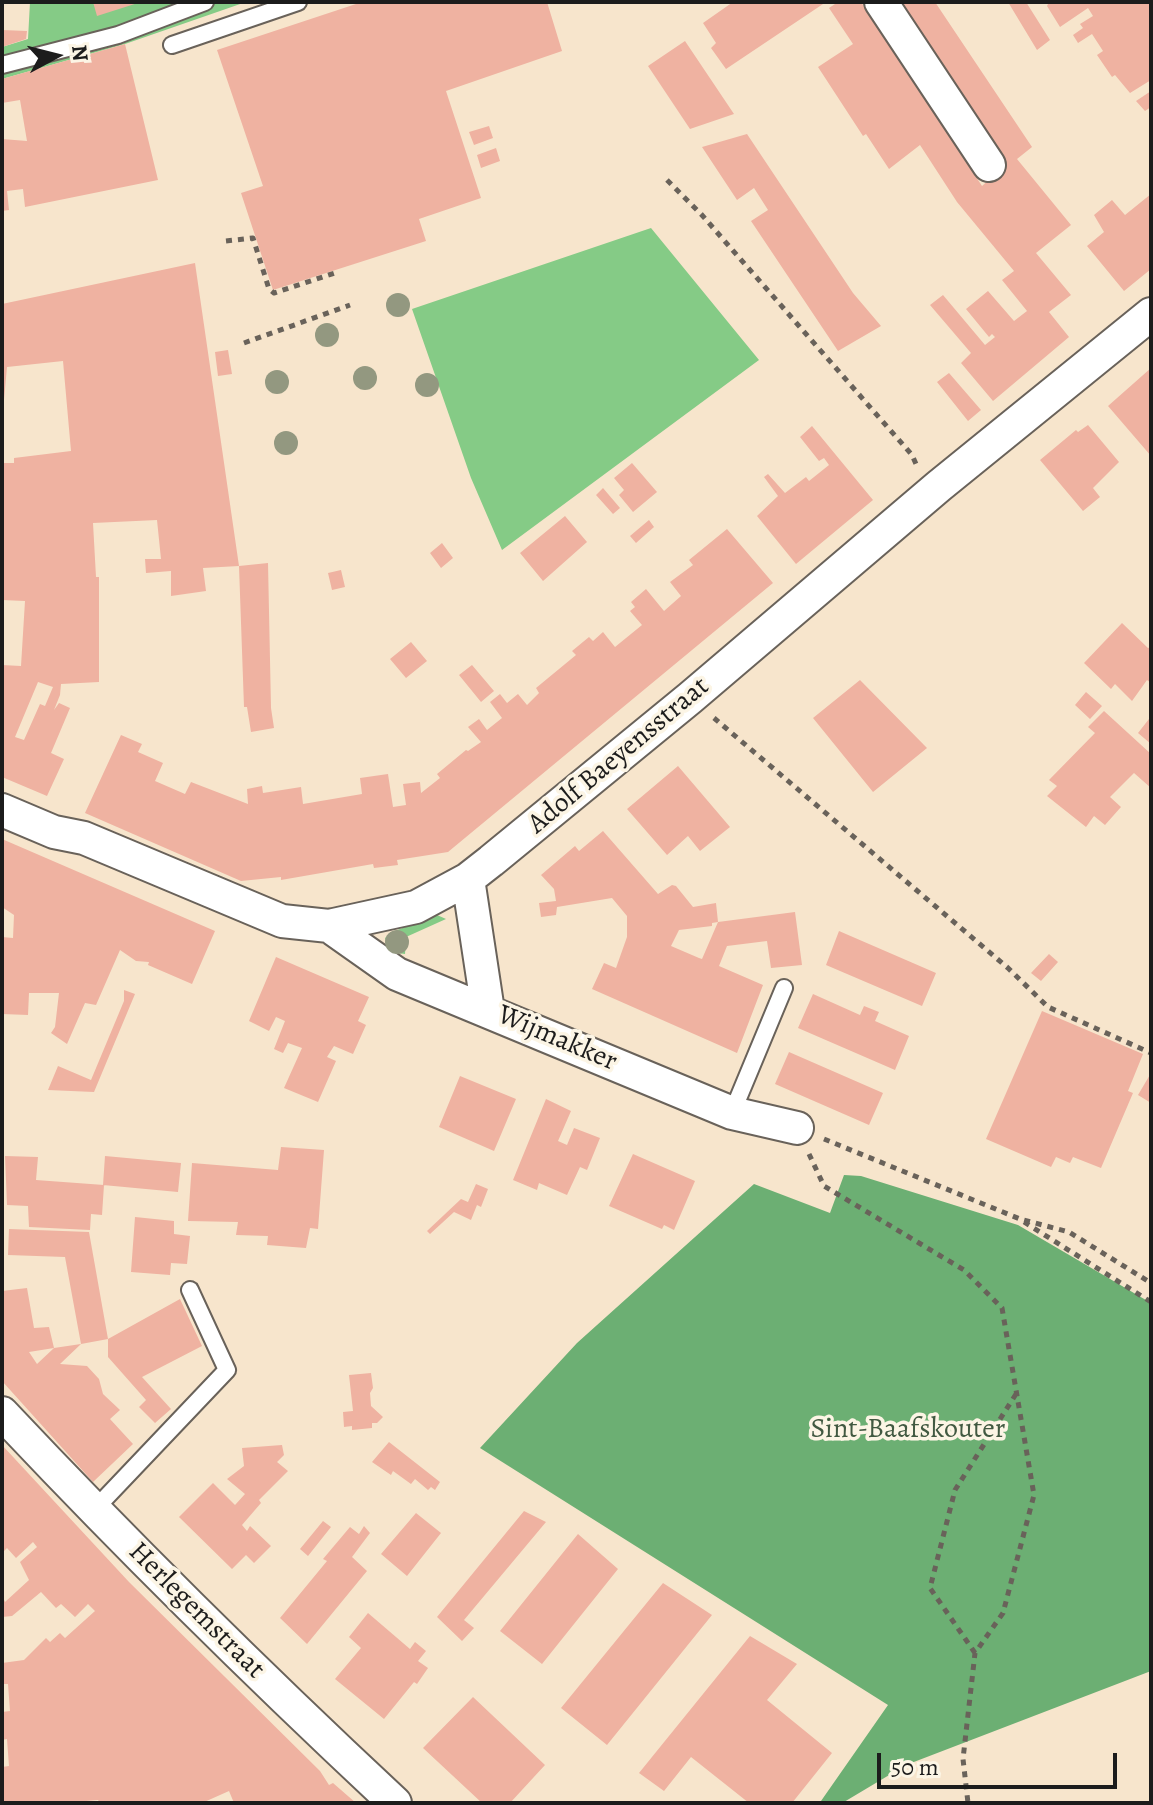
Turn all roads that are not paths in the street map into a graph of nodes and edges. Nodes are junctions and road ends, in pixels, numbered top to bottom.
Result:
1 (205, 2) edge
2 (298, 2) edge
3 (881, 2) edge
4 (172, 45) dead end
5 (2, 65) edge
6 (989, 165) dead end
7 (1151, 314) edge
8 (2, 810) edge
9 (468, 879) junction
10 (329, 926) junction
11 (784, 988) dead end
12 (488, 1011) junction
13 (732, 1113) junction
14 (797, 1128) road end
15 (190, 1290) dead end
16 (2, 1413) edge
17 (94, 1510) junction
18 (395, 1803) edge

1 - 5 lane
2 - 4 lane
3 - 6 street
7 - 9 street, Adolf Baeyensstraat
8 - 10 street, Adolf Baeyensstraat
9 - 10 street, Adolf Baeyensstraat
9 - 12 street
10 - 12 street, Wijmakker
11 - 13 lane
12 - 13 street, Wijmakker
13 - 14 street, Wijmakker
15 - 17 lane
16 - 17 street, Herlegemstraat
17 - 18 street, Herlegemstraat

